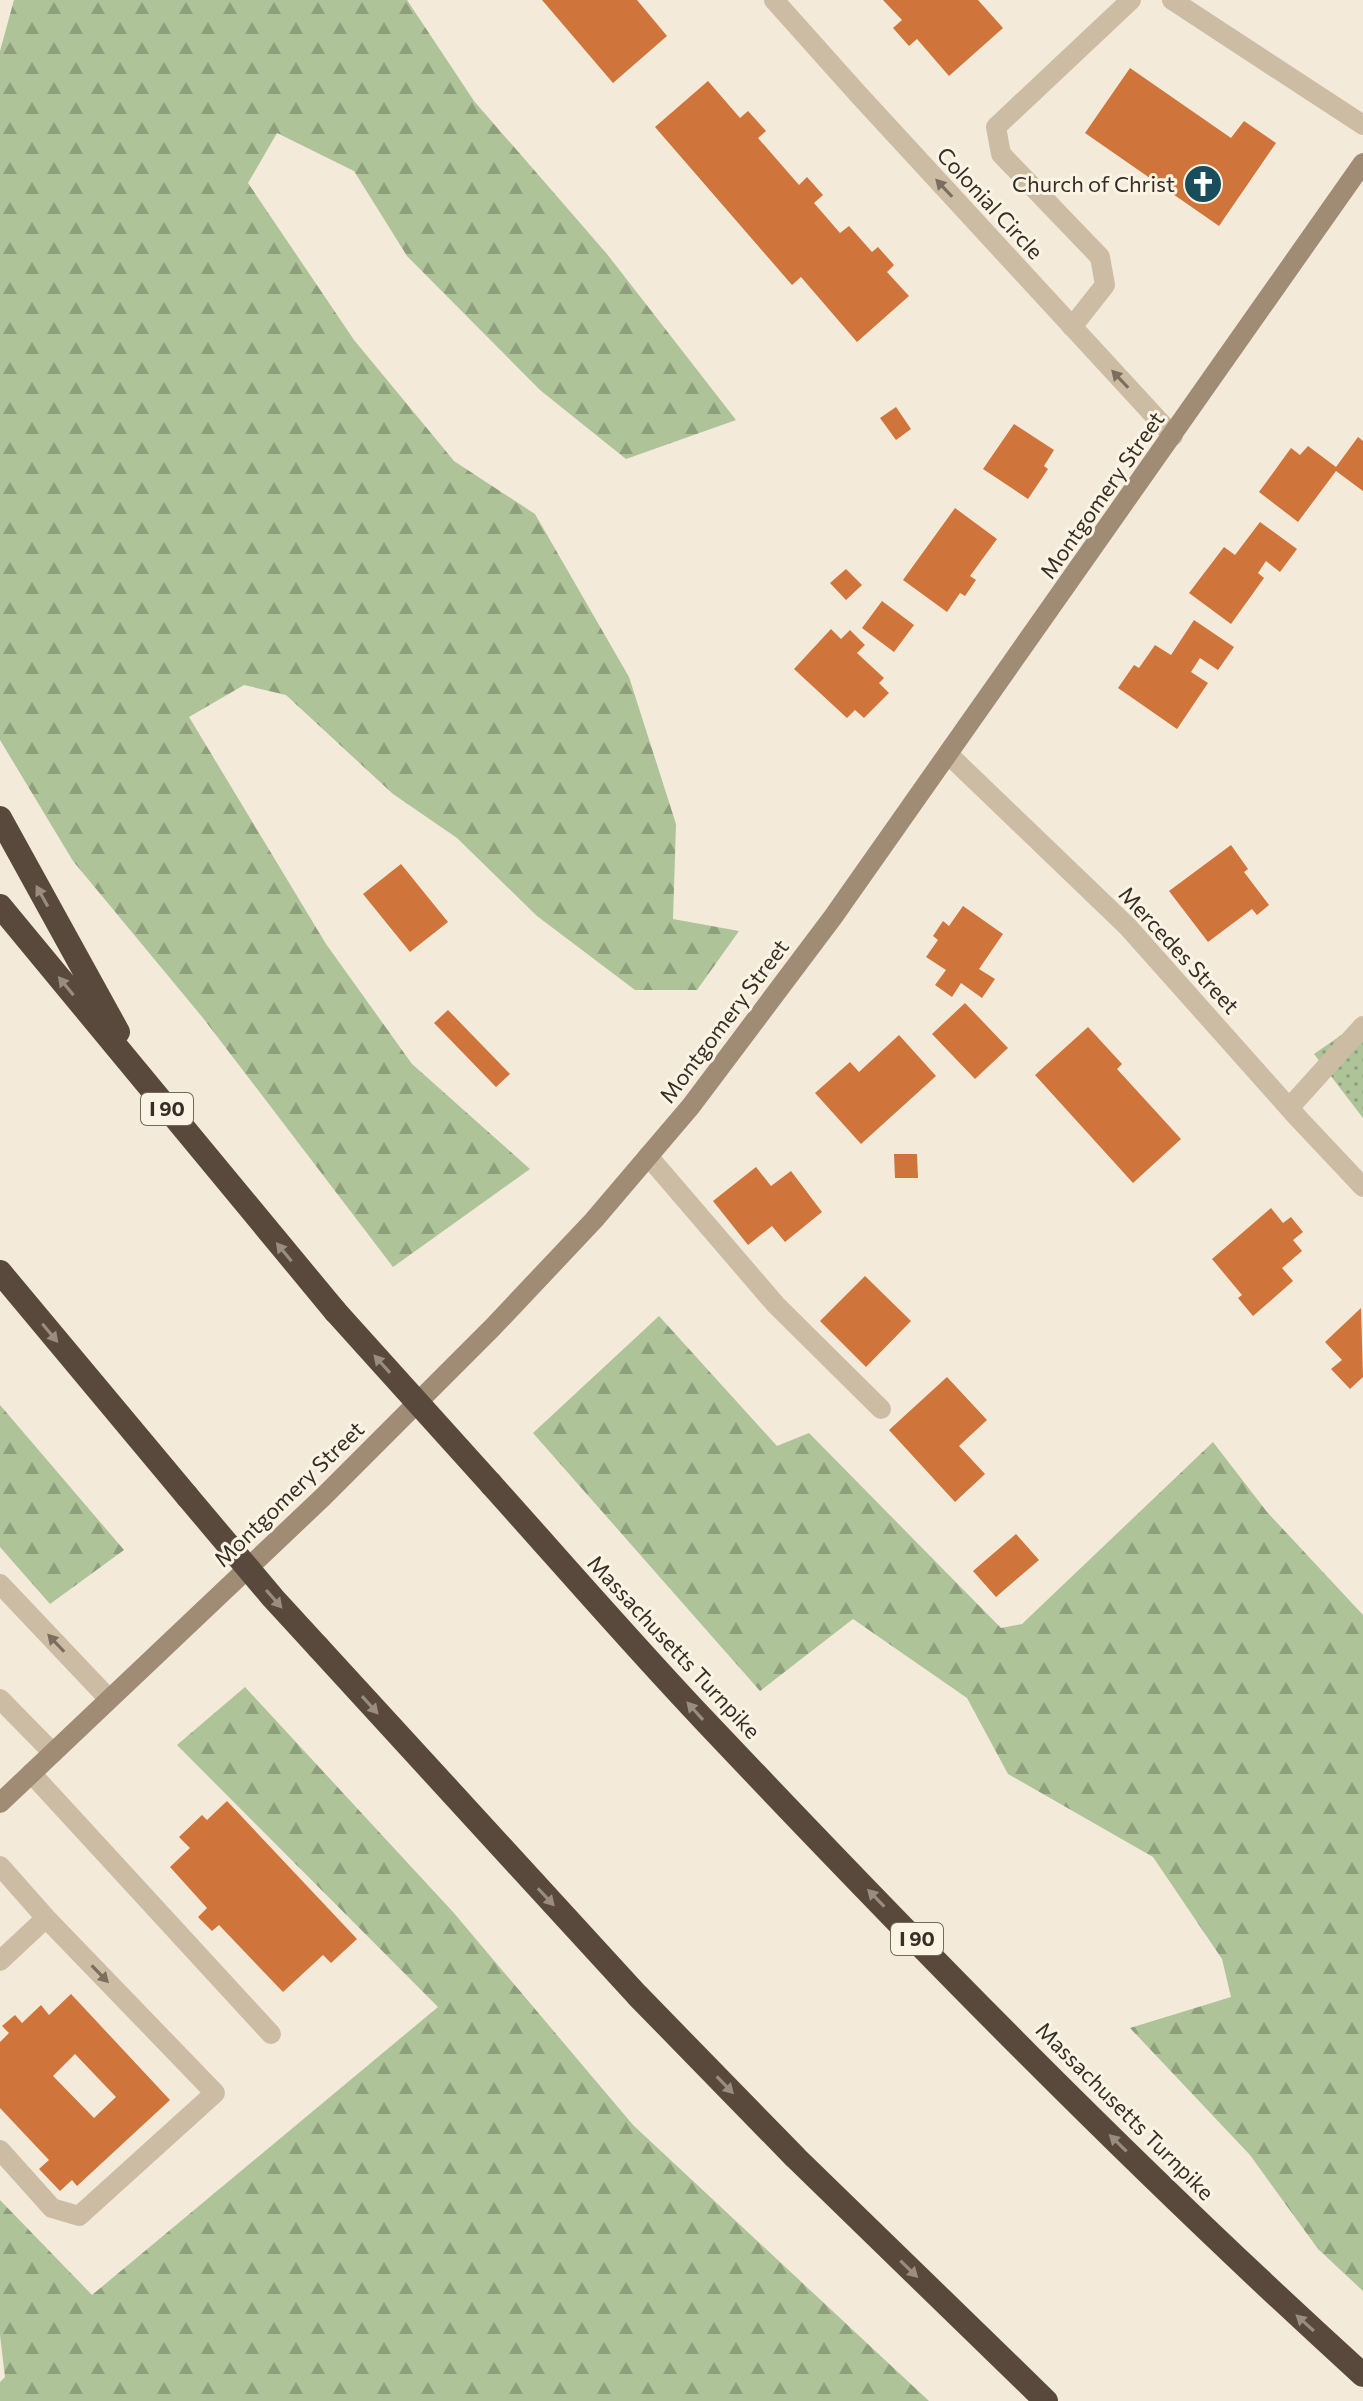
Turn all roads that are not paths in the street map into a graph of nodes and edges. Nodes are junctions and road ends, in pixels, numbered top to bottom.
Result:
1 (774, 0) edge
2 (1131, 0) edge
3 (1172, 0) edge
4 (1363, 125) edge
5 (1363, 163) edge
6 (1072, 327) junction
7 (1173, 436) junction
8 (949, 755) junction
9 (0, 818) edge
10 (0, 906) edge
11 (1363, 1026) edge
12 (148, 1086) junction
13 (1289, 1108) junction
14 (648, 1156) junction
15 (1363, 1187) edge
16 (0, 1272) edge
17 (881, 1409) dead end
18 (0, 1584) edge
19 (0, 1699) edge
20 (109, 1699) junction
21 (53, 1753) junction
22 (31, 1773) junction
23 (0, 1803) edge
24 (0, 1866) edge
25 (46, 1918) junction
26 (0, 1961) edge
27 (271, 2034) dead end
28 (0, 2150) edge
29 (1363, 2375) edge
30 (1046, 2401) edge

6 -> 1 street, Colonial Circle
2 - 6 street
3 - 4 street
5 - 7 main road, Montgomery Street
7 -> 6 street, Colonial Circle
7 - 8 main road, Montgomery Street
8 - 13 street, Mercedes Street
8 - 14 main road, Montgomery Street
12 -> 9 highway
12 -> 10 highway, Massachusetts Turnpike / I 90
11 - 13 street
29 -> 12 highway, Massachusetts Turnpike / I 90, bridge
13 - 15 street, Mercedes Street
14 - 17 street
14 - 20 main road, Montgomery Street
16 -> 30 highway, bridge
20 -> 18 street
19 - 21 street
20 - 21 main road, Montgomery Street
21 - 22 main road, Montgomery Street
22 - 23 main road, Montgomery Street
22 - 27 street
24 - 25 street
25 - 26 street
25 -> 28 street

